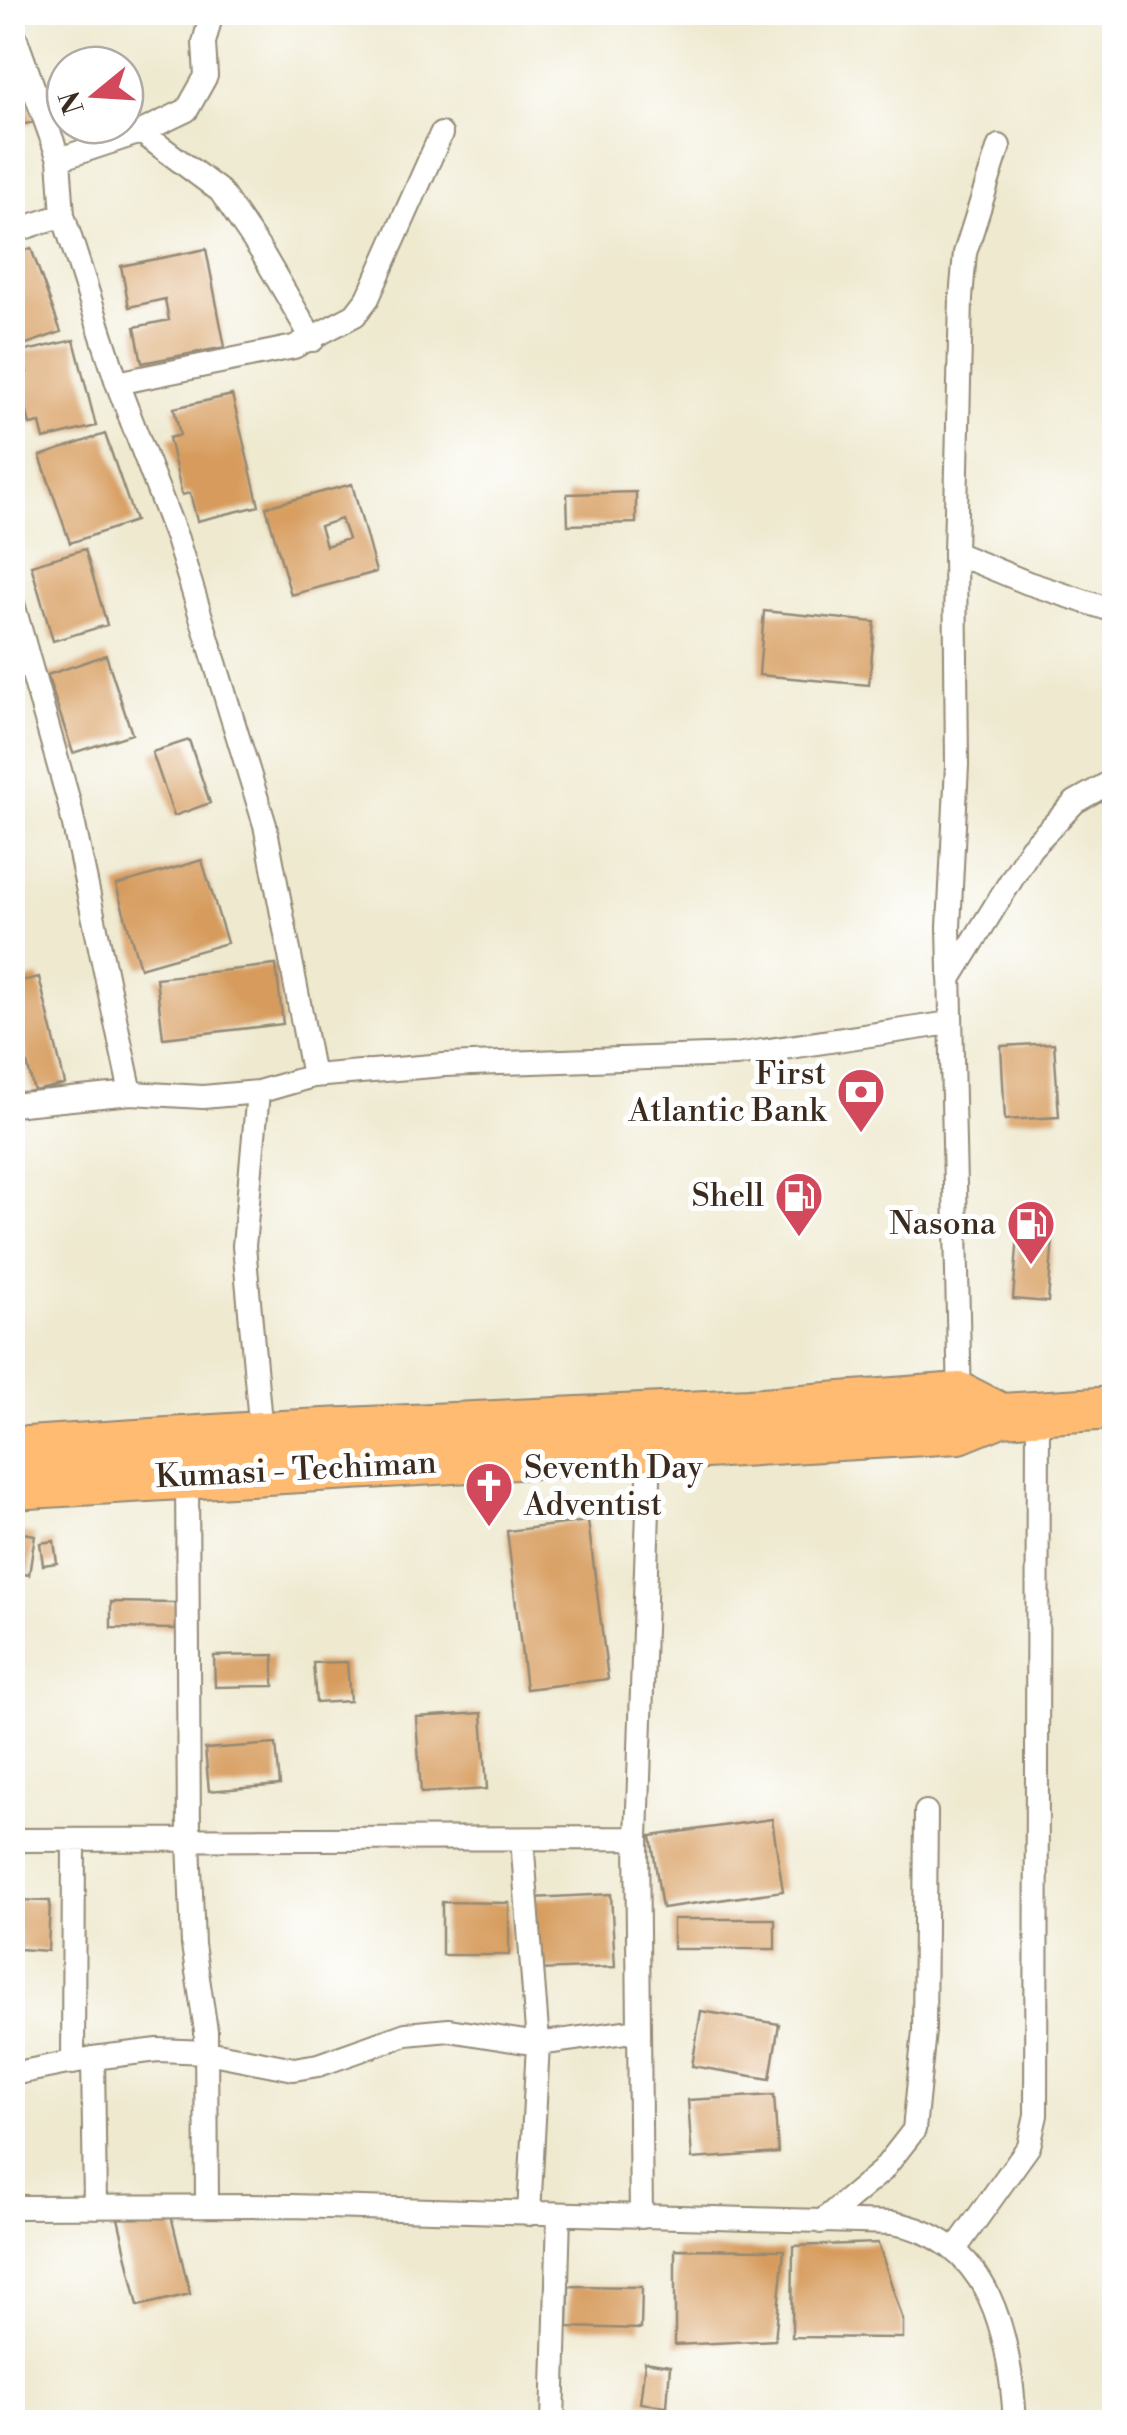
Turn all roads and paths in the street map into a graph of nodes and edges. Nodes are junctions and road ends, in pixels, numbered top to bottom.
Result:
1 (212, 12) edge
2 (12, 28) edge
3 (145, 130) edge
4 (442, 134) dead end
5 (145, 136) edge
6 (100, 145) edge
7 (999, 146) dead end
8 (59, 158) junction
9 (64, 215) junction
10 (12, 232) edge
11 (313, 340) junction
12 (117, 383) junction
13 (955, 553) junction
14 (12, 600) edge
15 (1114, 611) edge
16 (1114, 780) edge
17 (950, 979) junction
18 (950, 1023) junction
19 (313, 1076) junction
20 (131, 1092) junction
21 (258, 1092) junction
22 (12, 1106) edge
23 (1114, 1408) edge
24 (959, 1413) junction
25 (1019, 1414) junction
26 (261, 1433) junction
27 (12, 1449) edge
28 (650, 1450) junction
29 (186, 1476) junction
30 (12, 1488) edge
31 (926, 1812) dead end
32 (637, 1838) junction
33 (522, 1839) junction
34 (12, 1840) edge
35 (74, 1840) junction
36 (189, 1840) junction
37 (639, 2030) junction
38 (538, 2044) junction
39 (206, 2052) junction
40 (83, 2060) junction
41 (12, 2074) edge
42 (207, 2206) junction
43 (12, 2207) edge
44 (94, 2207) junction
45 (528, 2214) junction
46 (560, 2214) junction
47 (641, 2217) junction
48 (822, 2222) junction
49 (956, 2248) junction
50 (553, 2422) edge
51 (1016, 2422) edge

1 - 3 street
2 - 8 street
4 - 11 street
5 - 11 street
6 - 8 street
7 - 13 street
8 - 9 street
9 - 10 street
9 - 12 street
11 - 12 street
12 - 19 street
13 - 15 street
13 - 17 street
14 - 20 street
16 - 17 street
17 - 18 street
18 - 19 street
18 - 24 street
19 - 21 street
20 - 21 street
20 - 22 street
21 - 26 street
23 - 25 highway
24 - 25 highway
24 - 26 highway, Kumasi - Techiman
24 - 28 highway, Kumasi - Techiman
25 - 49 street
26 - 27 highway, Kumasi - Techiman
28 - 29 highway, Kumasi - Techiman
28 - 32 street
29 - 30 highway, Kumasi - Techiman
29 - 36 street
31 - 48 street
32 - 33 street
32 - 37 street
33 - 36 street
33 - 38 street
34 - 35 street
35 - 36 street
35 - 40 street
36 - 39 street
37 - 38 street
37 - 47 street
38 - 39 street
38 - 45 street
39 - 40 street
39 - 42 street
40 - 41 street
40 - 44 street
42 - 44 street
42 - 45 street
43 - 44 street
45 - 46 street
46 - 47 street
46 - 50 street
47 - 48 street
48 - 49 street
49 - 51 street

